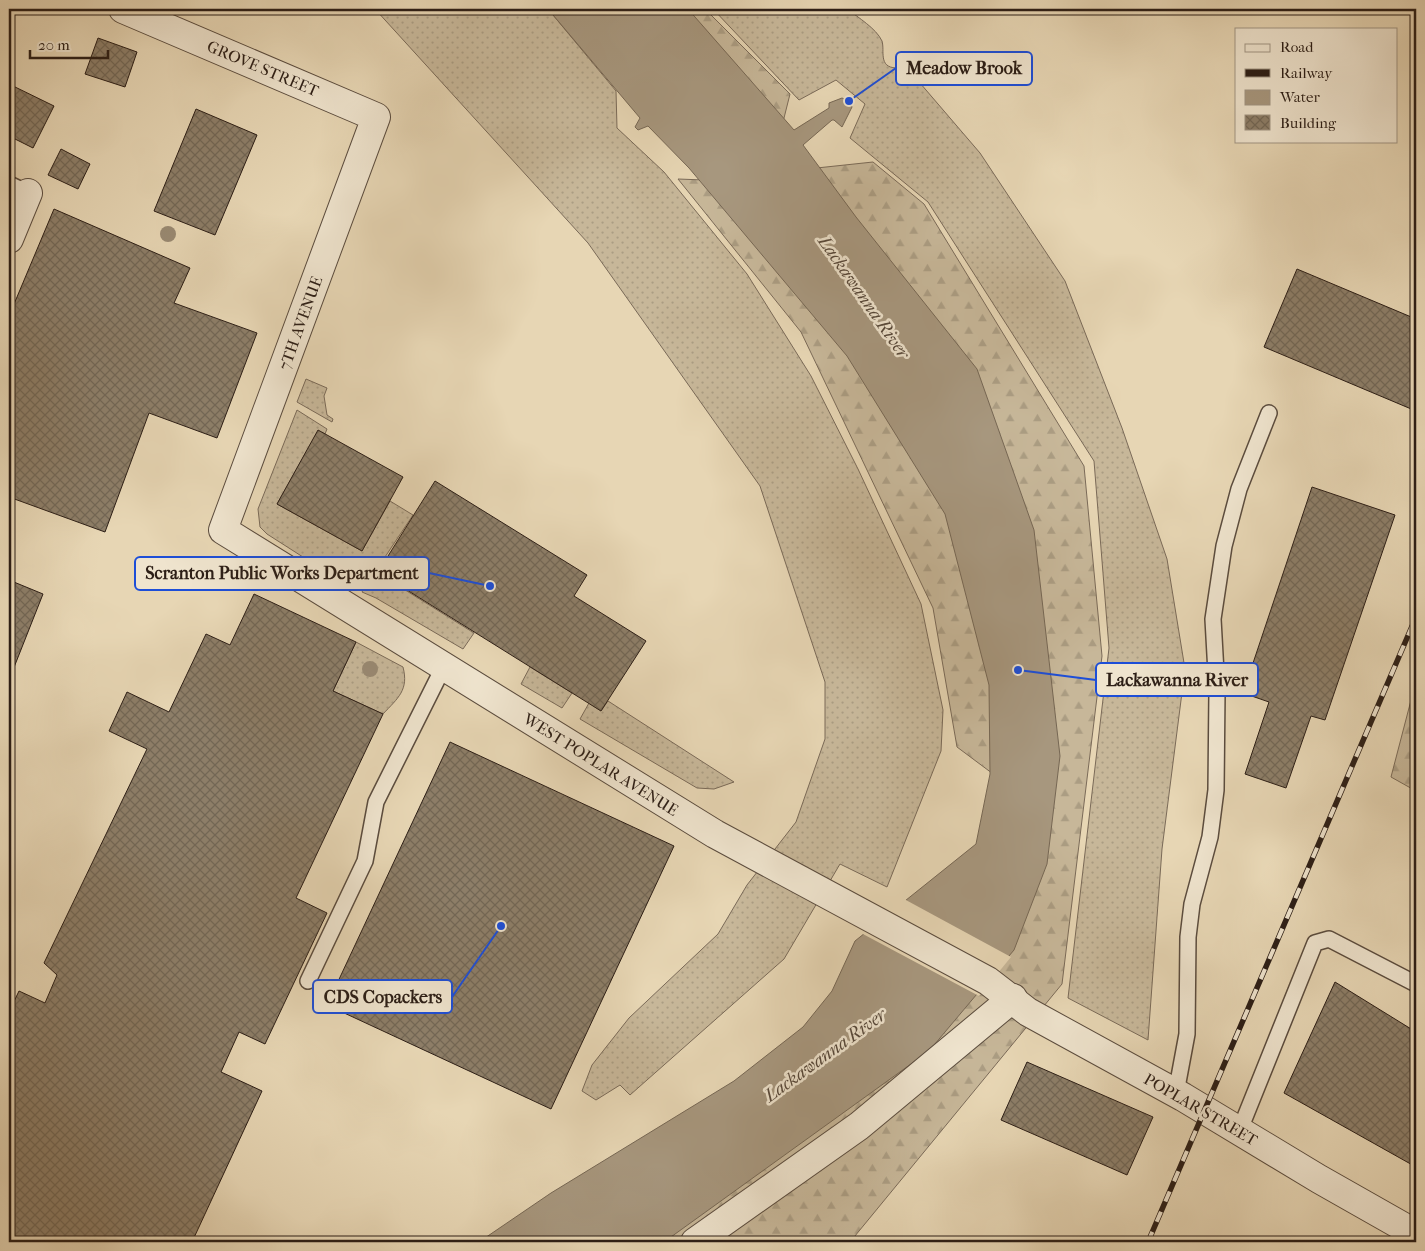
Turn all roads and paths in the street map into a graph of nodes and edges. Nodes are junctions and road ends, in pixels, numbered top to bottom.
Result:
1 (123, 9) edge
2 (376, 117) joint
3 (18, 188) edge
4 (9, 239) edge
5 (1269, 413) dead end
6 (223, 530) joint
7 (444, 666) junction
8 (308, 981) dead end
9 (988, 981) joint
10 (1416, 984) edge
11 (1013, 998) junction
12 (1176, 1093) junction
13 (1239, 1132) junction
14 (1416, 1234) edge
15 (695, 1242) edge

1 - 2 street, GROVE STREET
2 - 6 street, 7TH AVENUE
3 - 4 street
5 - 12 lane
6 - 7 street, WEST POPLAR AVENUE
7 - 8 lane
7 - 9 street, WEST POPLAR AVENUE
9 - 11 street, POPLAR STREET
10 - 13 lane
11 - 12 street, POPLAR STREET
11 - 15 street
12 - 13 street, POPLAR STREET
13 - 14 street, POPLAR STREET

